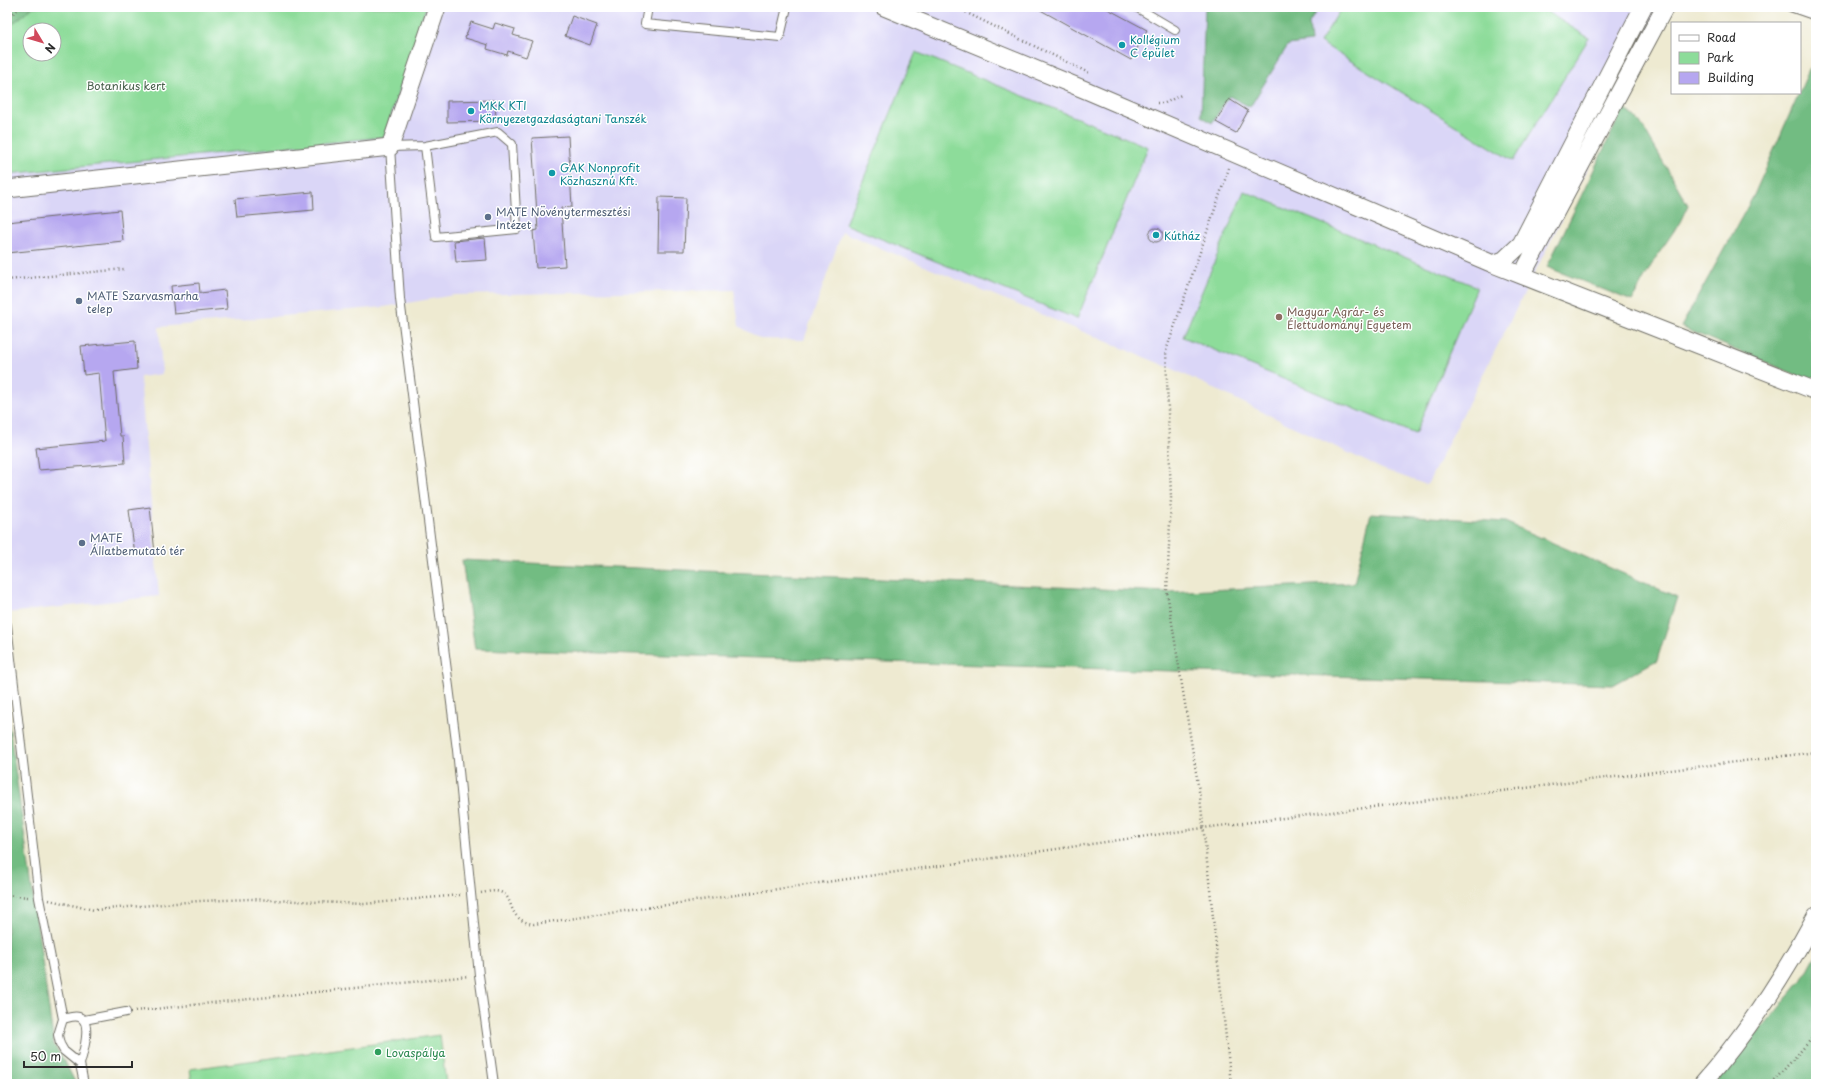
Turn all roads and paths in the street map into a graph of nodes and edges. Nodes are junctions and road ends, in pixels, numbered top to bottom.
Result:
1 (21, 7) edge
2 (438, 7) edge
3 (648, 7) edge
4 (786, 7) edge
5 (884, 7) edge
6 (954, 7) edge
7 (1136, 7) edge
8 (1643, 7) edge
9 (1665, 7) edge
10 (1790, 7) edge
11 (1816, 16) edge
12 (7, 18) edge
13 (1175, 30) dead end
14 (1095, 76) dead end
15 (1607, 78) junction
16 (1622, 86) junction
17 (1181, 95) dead end
18 (1152, 103) dead end
19 (425, 146) junction
20 (390, 147) junction
21 (1233, 154) junction
22 (7, 189) edge
23 (1494, 264) junction
24 (124, 269) dead end
25 (1522, 275) junction
26 (7, 280) edge
27 (1816, 391) edge
28 (7, 625) edge
29 (1816, 752) edge
30 (1203, 828) junction
31 (471, 894) junction
32 (7, 895) edge
33 (39, 898) junction
34 (1816, 916) edge
35 (479, 975) junction
36 (126, 1012) joint
37 (63, 1018) junction
38 (84, 1020) junction
39 (1816, 1034) edge
40 (80, 1064) junction
41 (84, 1084) edge
42 (494, 1084) edge
43 (1231, 1084) edge
44 (1702, 1084) edge
45 (1771, 1084) edge

1 - 12 path
2 - 20 street
3 - 4 lane
5 - 21 street
6 - 14 path
7 - 13 lane
8 - 15 street
9 - 16 street
10 - 11 lane
15 - 16 street
15 - 23 street
16 - 25 street
17 - 18 path
19 - 19 lane
19 - 20 lane
20 - 22 street
20 - 31 lane
21 - 23 street
21 - 30 path
23 - 25 street
24 - 26 path
25 - 27 street
28 - 33 lane
29 - 30 path
30 - 31 path
30 - 43 path
31 - 33 path
31 - 35 lane
32 - 33 path
33 - 37 lane
34 - 44 street
35 - 36 path
35 - 42 lane
36 - 38 lane
37 - 38 lane
37 - 40 lane
38 - 40 lane
39 - 45 path
40 - 41 lane

